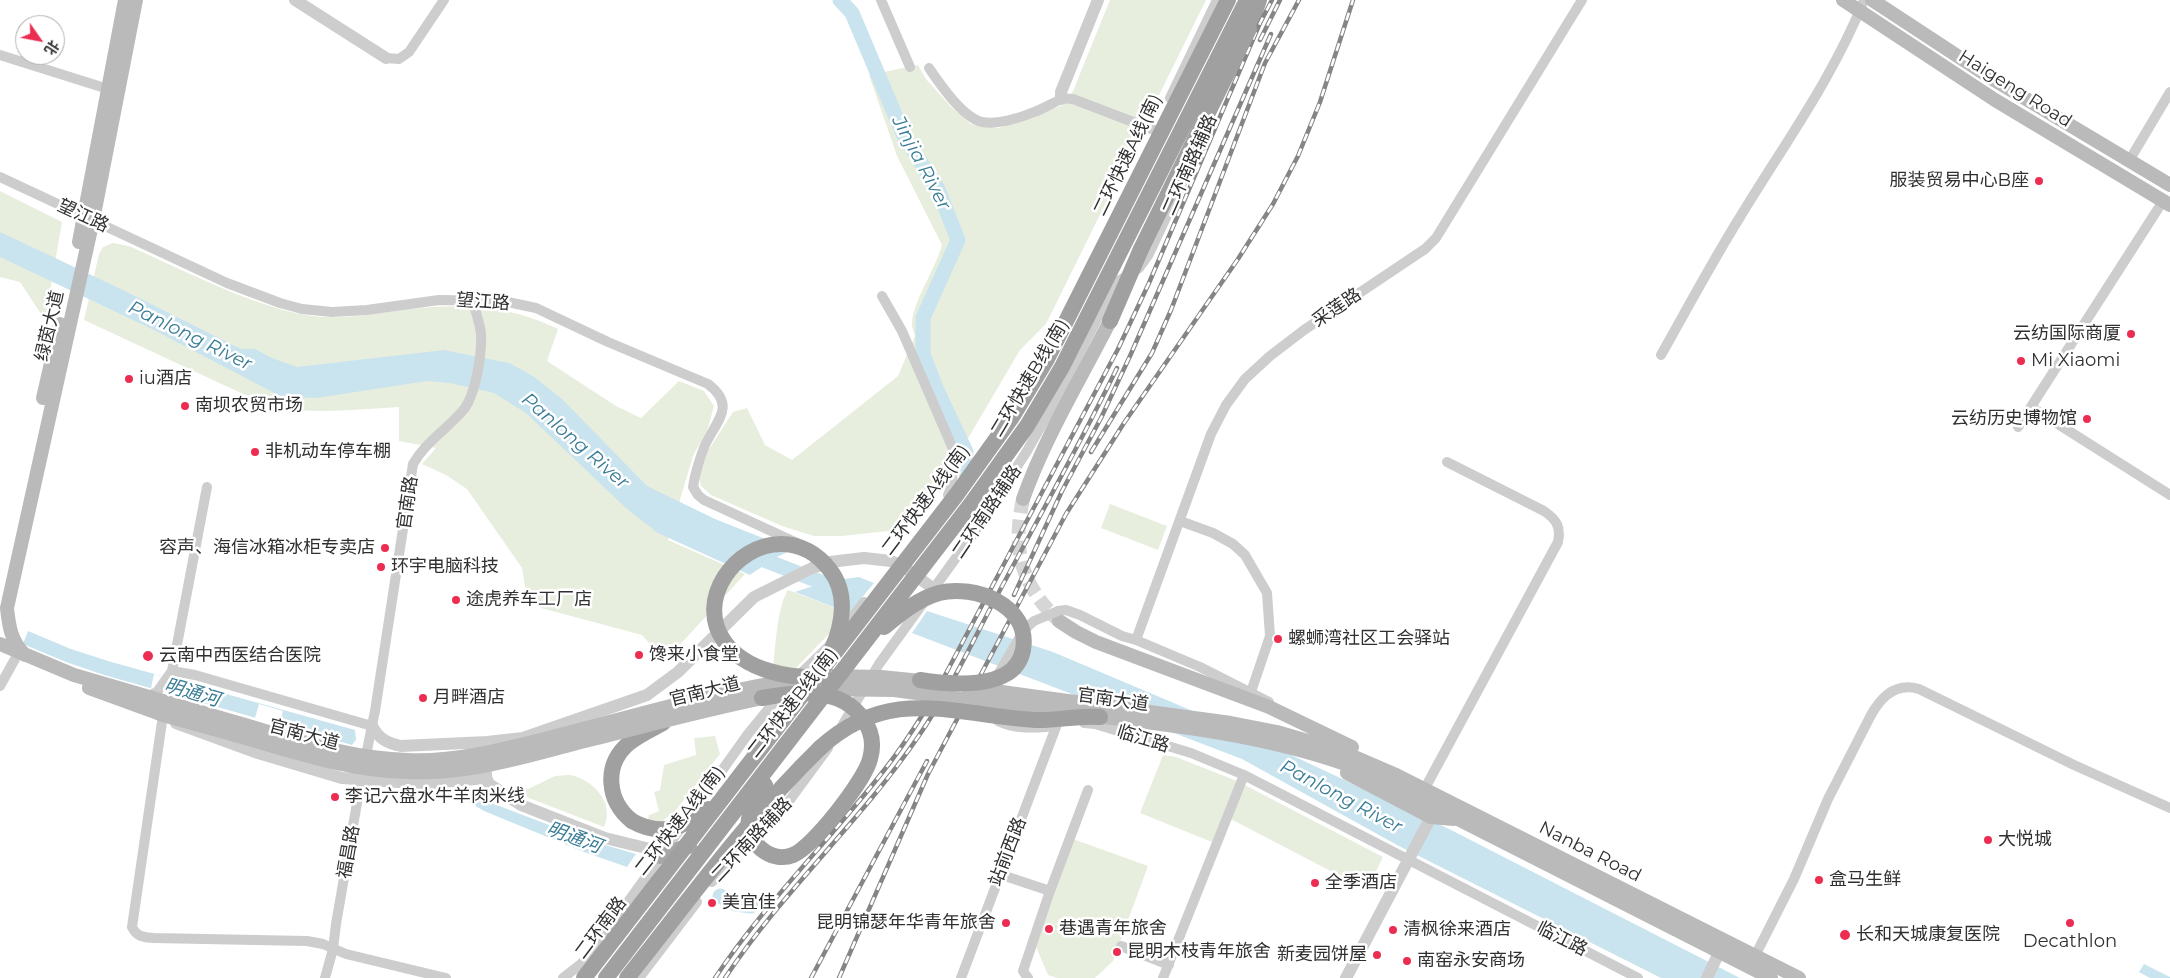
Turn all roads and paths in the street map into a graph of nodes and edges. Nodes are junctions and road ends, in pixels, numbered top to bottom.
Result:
1 (125, 0) edge
2 (136, 0) edge
3 (295, 0) edge
4 (444, 0) edge
5 (881, 0) edge
6 (1098, 0) edge
7 (1217, 0) edge
8 (1229, 0) edge
9 (1246, 0) edge
10 (1258, 0) edge
11 (1582, 0) edge
12 (1843, 0) edge
13 (1872, 0) edge
14 (1862, 5) edge
15 (0, 55) edge
16 (386, 58) joint
17 (910, 67) dead end
18 (929, 68) dead end
19 (108, 89) junction
20 (2170, 92) edge
21 (1062, 99) junction
22 (1154, 130) junction
23 (2128, 161) junction
24 (0, 177) edge
25 (2170, 186) edge
26 (2167, 203) edge
27 (88, 218) junction
28 (1130, 274) junction
29 (882, 296) dead end
30 (473, 300) junction
31 (67, 314) junction
32 (1110, 321) joint
33 (1661, 355) dead end
34 (2031, 408) junction
35 (2018, 427) dead end
36 (1447, 462) dead end
37 (207, 487) dead end
38 (948, 495) junction
39 (2170, 495) edge
40 (1023, 499) tunnel mouth
41 (1180, 520) junction
42 (825, 564) junction
43 (904, 568) junction
44 (934, 589) junction
45 (0, 607) edge
46 (1059, 616) junction
47 (1136, 640) junction
48 (0, 644) edge
49 (0, 653) edge
50 (20, 657) junction
51 (171, 674) junction
52 (837, 675) junction
53 (920, 680) junction
54 (811, 683) junction
55 (0, 686) edge
56 (1252, 692) junction
57 (152, 695) junction
58 (762, 698) junction
59 (697, 713) junction
60 (810, 713) junction
61 (163, 715) junction
62 (1100, 717) junction
63 (1292, 718) junction
64 (372, 726) junction
65 (1056, 727) junction
66 (237, 729) junction
67 (487, 742) junction
68 (1325, 751) junction
69 (1365, 760) joint
70 (746, 767) junction
71 (1244, 775) junction
72 (486, 778) junction
73 (361, 780) junction
74 (1088, 790) dead end
75 (1426, 795) junction
76 (2170, 808) edge
77 (1430, 818) junction
78 (1458, 819) junction
79 (689, 846) junction
80 (660, 856) junction
81 (1409, 856) junction
82 (1000, 874) junction
83 (1050, 891) junction
84 (702, 894) junction
85 (681, 908) junction
86 (666, 935) junction
87 (1121, 946) dead end
88 (333, 949) junction
89 (1719, 952) junction
90 (1755, 956) junction
91 (1169, 965) junction
92 (324, 978) edge
93 (446, 978) edge
94 (563, 978) edge
95 (586, 978) edge
96 (605, 978) edge
97 (627, 978) edge
98 (639, 978) edge
99 (961, 978) edge
100 (1028, 978) edge
101 (1163, 978) edge
102 (1346, 978) edge
103 (1638, 978) edge
104 (1707, 978) edge
105 (1771, 978) edge
106 (1799, 978) edge

1 - 19 main road, 绿茵大道
2 - 27 main road, 绿茵大道
3 - 16 street
4 - 16 street
5 - 17 street
6 - 21 street
7 - 22 street
8 - 43 main road, 二环南路
8 - 54 highway, 二环快速A线(南), bridge
9 - 43 main road, 二环南路
9 - 52 highway, 二环快速B线(南), bridge
10 - 28 highway, bridge
10 - 28 street, 二环南路辅路
11 - 41 street, 采莲路
12 - 14 main road, Haigeng Road
13 - 23 main road, Haigeng Road
14 - 26 main road, Haigeng Road
14 - 33 street
15 - 19 street
18 - 21 street
19 - 27 main road, 绿茵大道
20 - 23 street
21 - 22 street
22 - 38 street
23 - 25 main road, Haigeng Road
24 - 27 street, 望江路
26 - 34 street
27 - 30 street, 望江路
27 - 31 main road, 绿茵大道
28 - 32 highway
28 - 44 street, 二环南路辅路
29 - 38 street
30 - 42 street, 望江路
30 - 64 street, 官南路
31 - 45 main road, 绿茵大道
31 - 50 main road, 绿茵大道
32 - 40 main road
34 - 35 street
34 - 39 street
36 - 75 street
37 - 51 street
38 - 43 street
41 - 47 street, 采莲路
41 - 56 street
42 - 43 street
42 - 67 street
43 - 44 street
43 - 79 main road, 二环南路
43 - 80 street
43 - 96 main road, 二环南路
44 - 84 street, 二环南路辅路
46 - 47 street
46 - 63 main road
46 - 65 street, 临江路, bridge
47 - 56 street
48 - 50 main road, 官南大道
49 - 50 main road, 官南大道
50 - 55 street
50 - 57 main road, 官南大道
50 - 61 main road, 官南大道
51 - 57 street
51 - 64 street
52 - 53 main road, 官南大道, bridge
52 - 53 highway, bridge
52 - 54 highway, bridge
52 - 60 highway, 二环快速B线(南), bridge
52 - 66 main road, 官南大道, bridge
53 - 68 main road, 官南大道, bridge
54 - 70 highway, 二环快速A线(南), bridge
56 - 63 street
57 - 66 main road, 官南大道
58 - 59 main road, 官南大道, bridge
58 - 60 highway, bridge
58 - 62 main road, 官南大道, bridge
59 - 66 main road, 官南大道, bridge
59 - 70 highway, bridge
60 - 96 highway, 二环快速B线(南), bridge
61 - 66 main road, 官南大道
61 - 73 street
61 - 88 street
62 - 68 main road, 官南大道
62 - 85 highway, bridge
63 - 75 main road
64 - 67 street
64 - 73 street, 福昌路
65 - 71 street, 临江路
65 - 82 street, 站前西路
67 - 72 street
68 - 69 main road, 官南大道
68 - 75 main road, 官南大道
68 - 77 main road
69 - 75 main road, Nanba Road
70 - 95 highway, 二环快速A线(南), bridge
71 - 81 street, 临江路
71 - 91 street
72 - 73 street
72 - 80 street
73 - 88 street, 福昌路
74 - 83 street
75 - 78 main road, Nanba Road
75 - 89 main road, Nanba Road
76 - 90 street
77 - 78 main road
77 - 81 street
78 - 89 main road, Nanba Road
79 - 80 main road
79 - 95 main road, 二环南路
80 - 94 street
81 - 102 street
81 - 103 street, 临江路
82 - 83 street
82 - 99 street, 站前西路
83 - 100 street
84 - 85 highway
84 - 86 street, 二环南路辅路
85 - 86 highway
86 - 97 highway
86 - 98 street, 二环南路辅路
87 - 91 street
88 - 92 street, 福昌路
88 - 93 street
89 - 90 main road, Nanba Road
89 - 104 street
89 - 105 main road, Nanba Road
90 - 106 main road, Nanba Road
91 - 101 street

